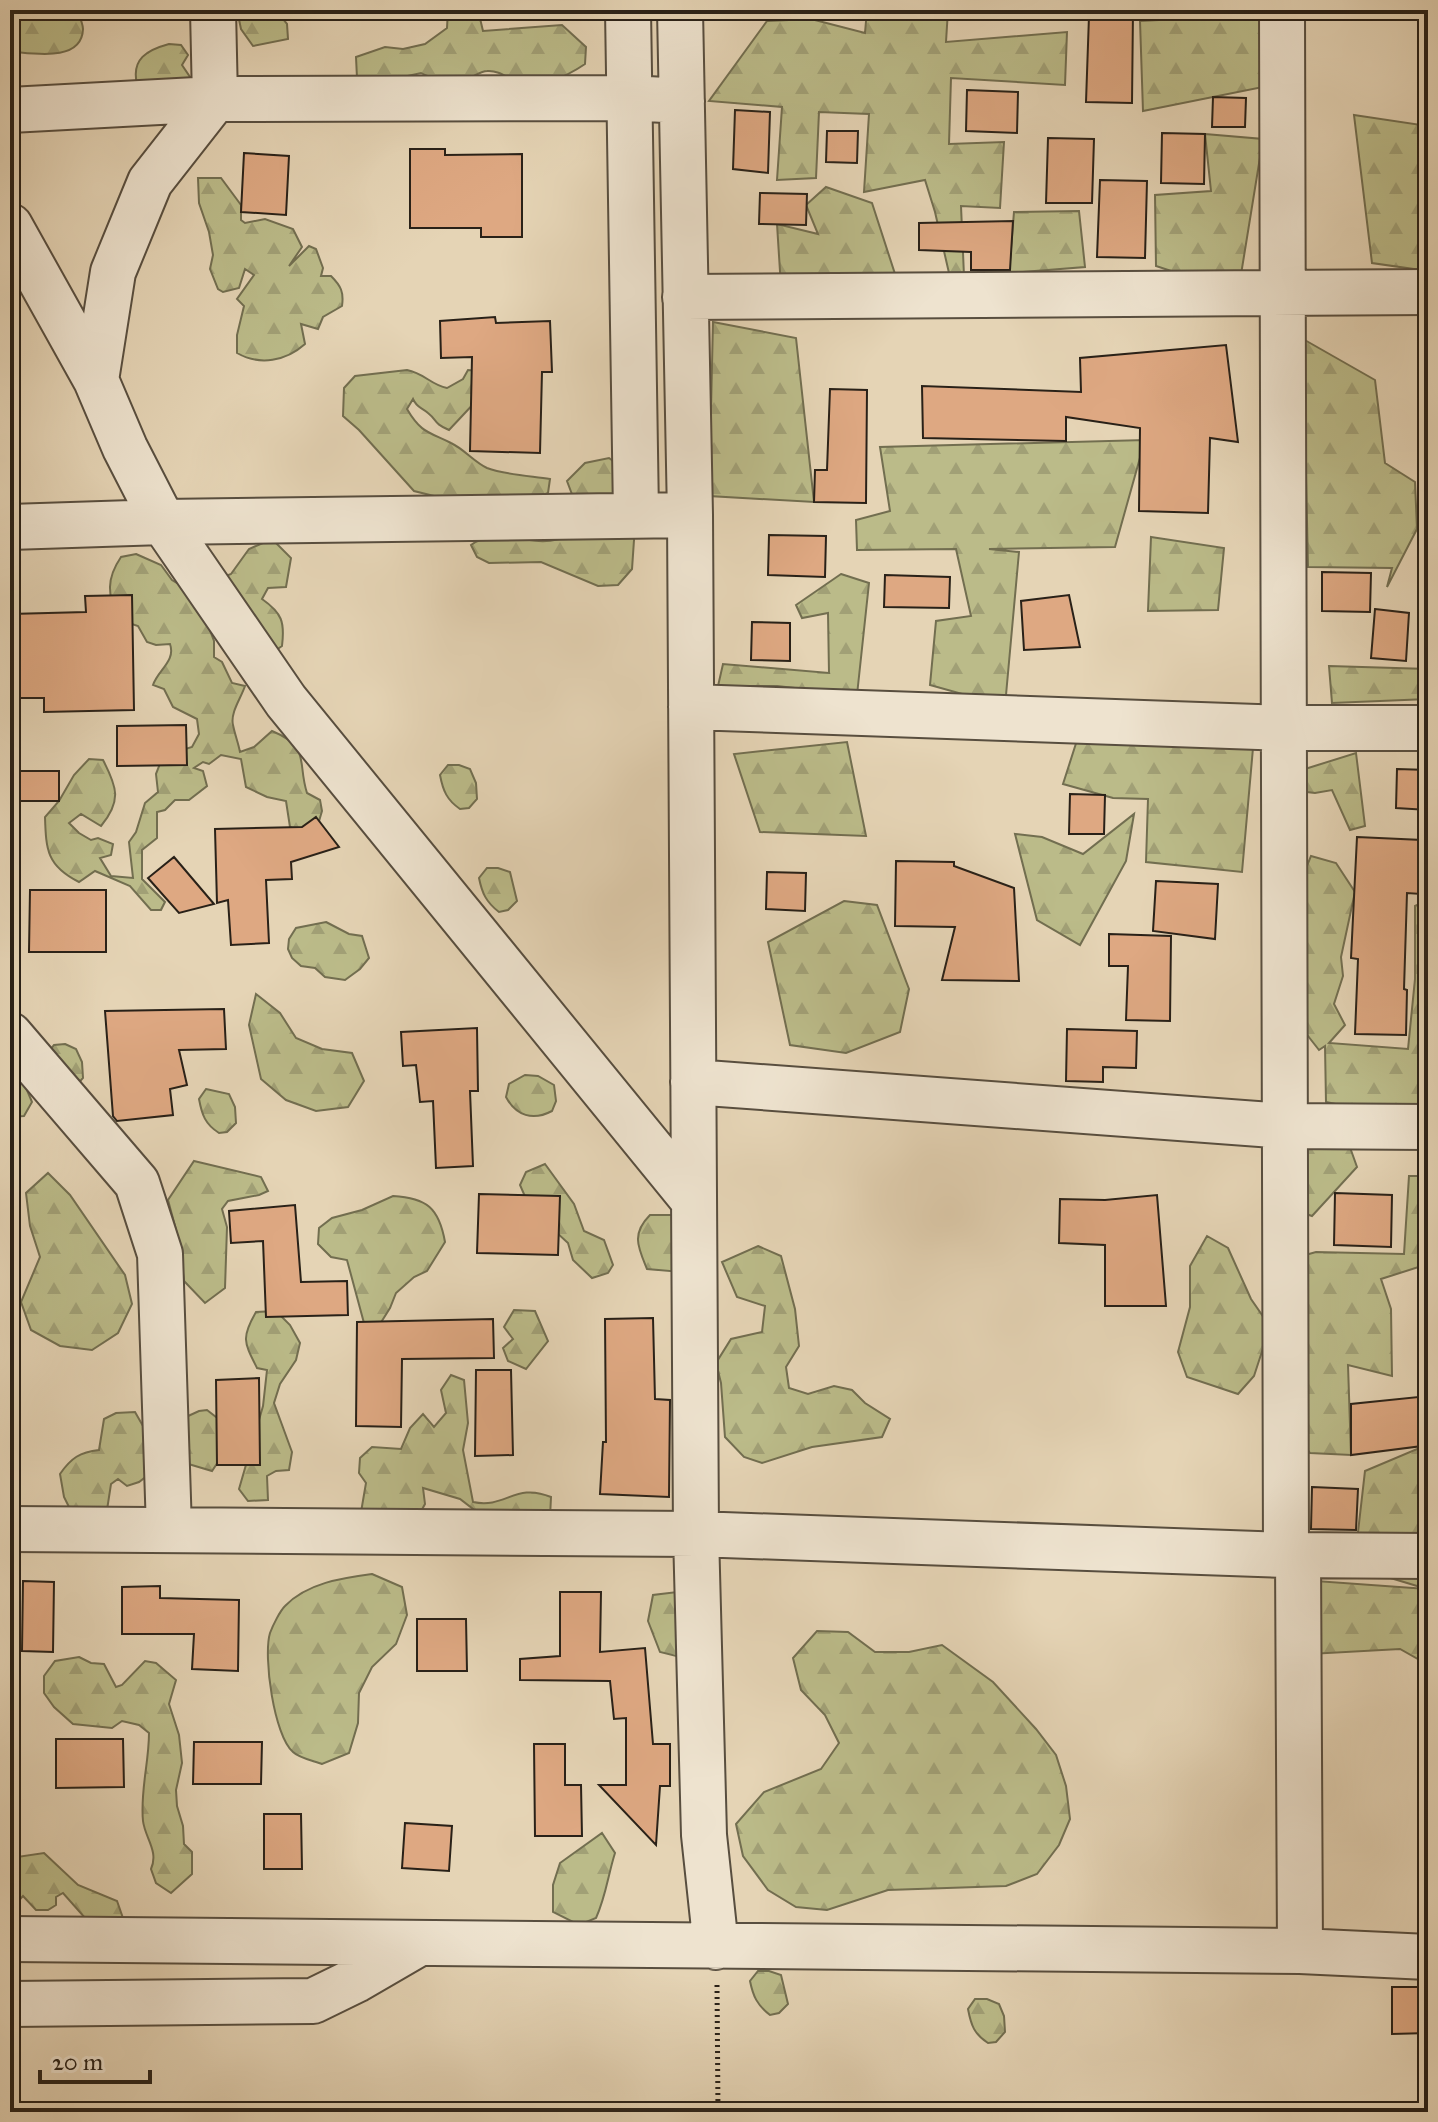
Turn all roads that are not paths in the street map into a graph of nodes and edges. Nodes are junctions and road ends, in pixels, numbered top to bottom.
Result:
1 (213, 10) edge
2 (628, 10) edge
3 (680, 10) edge
4 (1282, 10) edge
5 (630, 98) junction
6 (215, 99) junction
7 (682, 101) junction
8 (10, 110) edge
9 (10, 226) edge
10 (1428, 292) edge
11 (1283, 293) junction
12 (685, 297) junction
13 (96, 380) junction
14 (636, 514) junction
15 (690, 515) junction
16 (163, 522) junction
17 (10, 527) edge
18 (691, 707) junction
19 (1284, 728) junction
20 (1428, 728) edge
21 (10, 1035) edge
22 (693, 1082) junction
23 (1285, 1126) junction
24 (1428, 1127) edge
25 (694, 1201) junction
26 (10, 1529) edge
27 (169, 1529) junction
28 (696, 1534) junction
29 (1292, 1555) junction
30 (1428, 1556) edge
31 (10, 1939) edge
32 (418, 1944) junction
33 (716, 1947) junction
34 (1300, 1951) junction
35 (1428, 1957) edge
36 (10, 2004) edge

1 - 6 street
2 - 5 street
3 - 7 street
4 - 11 street
5 - 6 street
5 - 7 street
5 - 14 street
6 - 8 street
6 - 13 street
7 - 12 street
9 - 13 street
10 - 11 street
11 - 12 street
11 - 19 street
12 - 15 street
13 - 16 street
14 - 15 street
14 - 16 street
15 - 18 street
16 - 17 street
16 - 25 street
18 - 19 street
18 - 22 street
19 - 20 street
19 - 23 street
21 - 27 street
22 - 23 street
22 - 25 street
23 - 24 street
23 - 29 street
25 - 28 street
26 - 27 street
27 - 28 street
28 - 29 street
28 - 33 street
29 - 30 street
29 - 34 street
31 - 32 street
32 - 33 street
32 - 36 street
33 - 34 street
34 - 35 street

